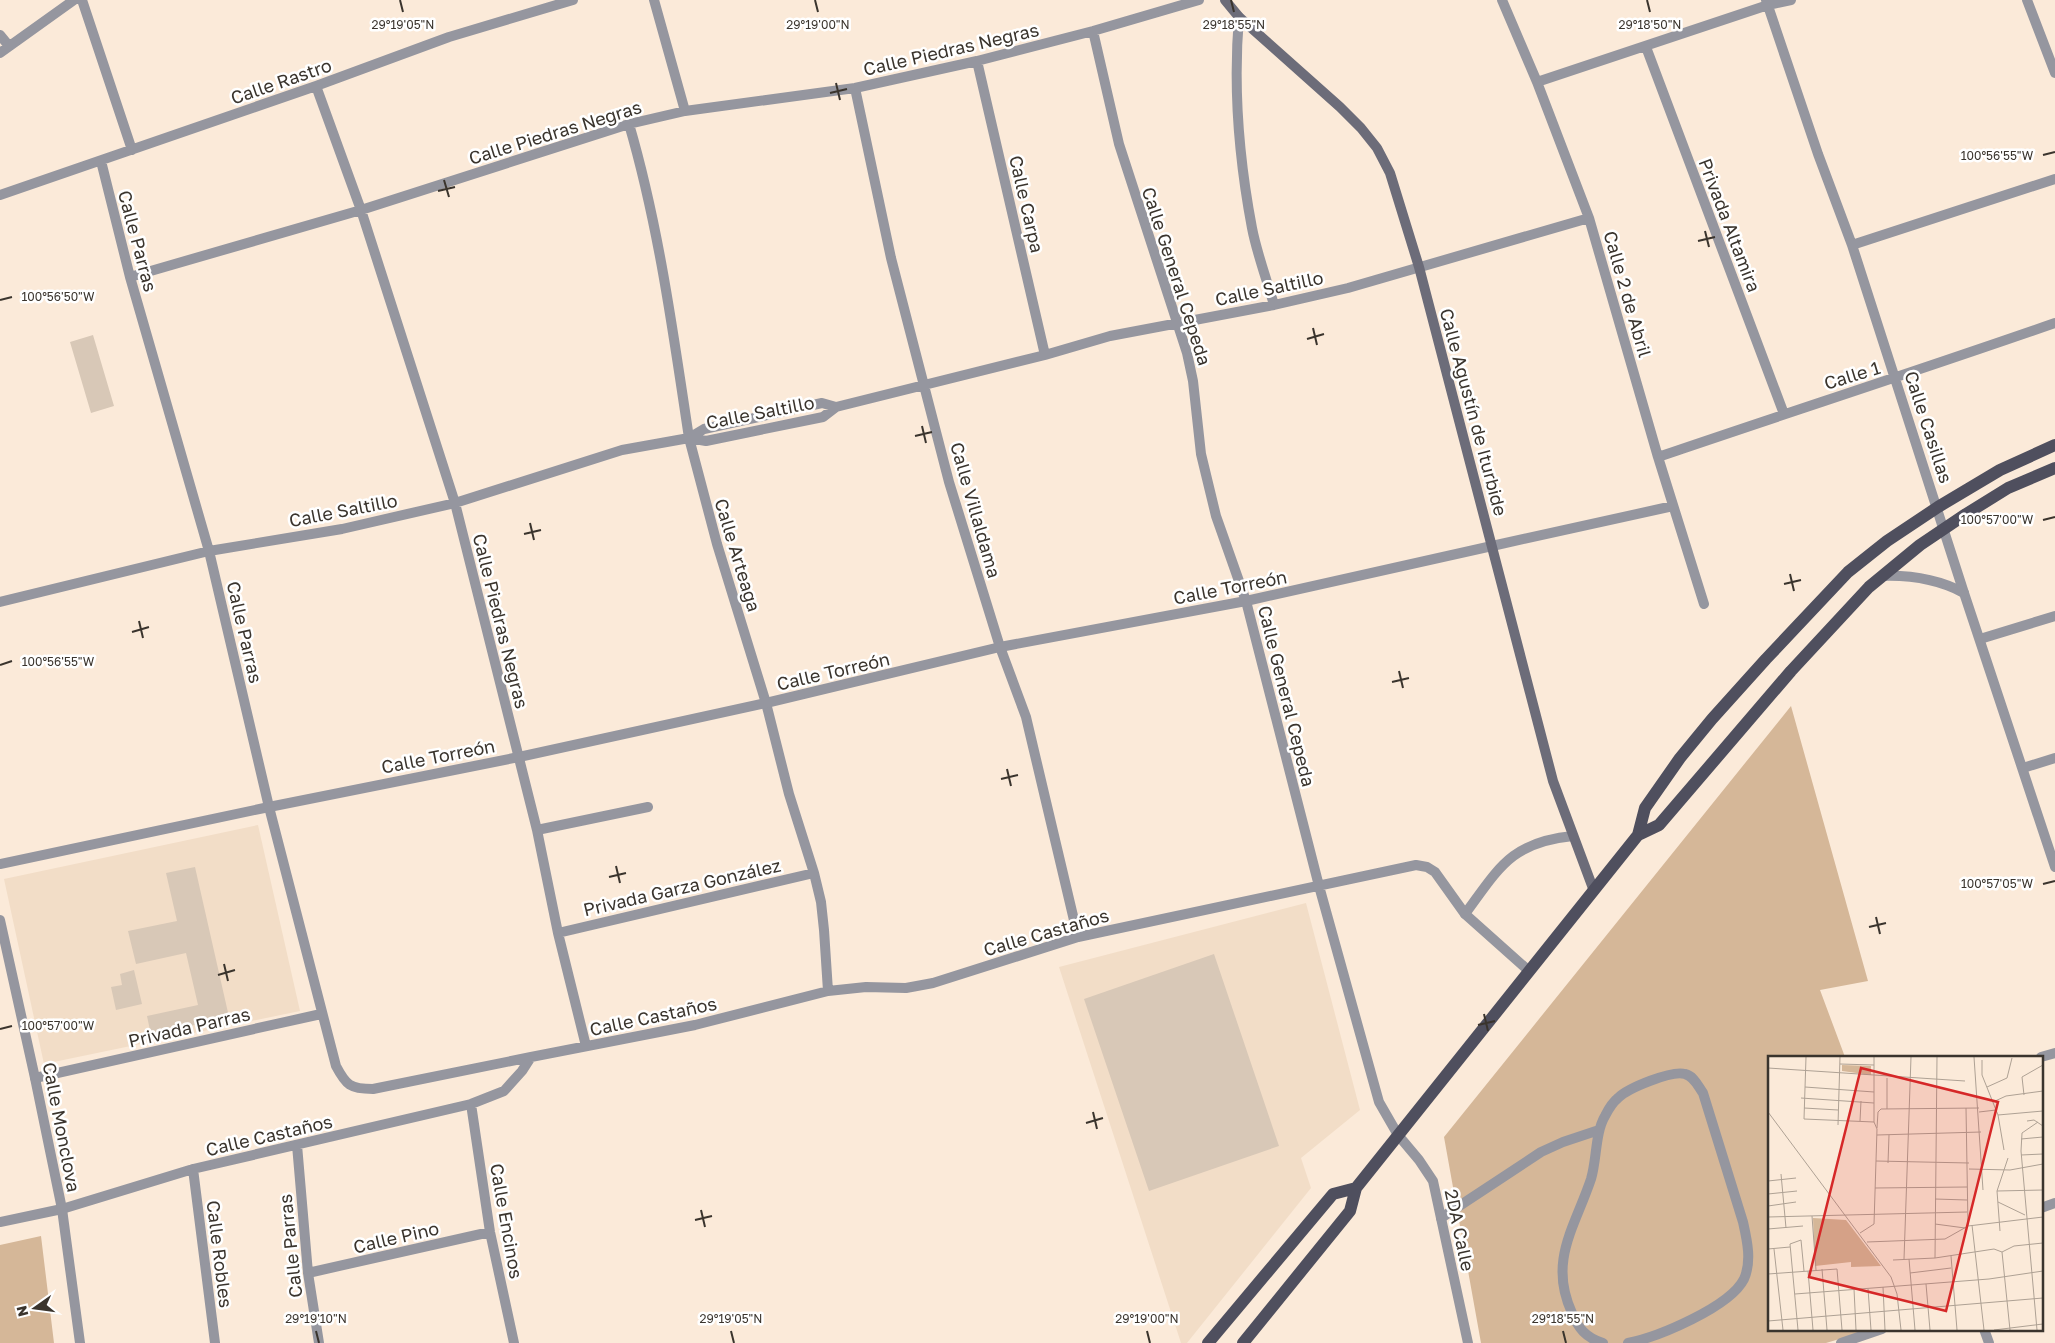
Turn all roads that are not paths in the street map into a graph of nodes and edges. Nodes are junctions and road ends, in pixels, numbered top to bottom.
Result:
1 (74, 0) edge
2 (82, 0) edge
3 (573, 0) edge
4 (654, 0) edge
5 (1200, 0) edge
6 (1225, 0) edge
7 (1502, 0) edge
8 (1791, 0) edge
9 (2028, 0) edge
10 (1767, 3) edge
11 (1239, 17) junction
12 (1093, 31) junction
13 (0, 35) edge
14 (9, 46) junction
15 (1646, 47) junction
16 (0, 53) edge
17 (976, 61) junction
18 (2055, 73) edge
19 (1537, 82) junction
20 (316, 86) junction
21 (855, 88) junction
22 (685, 112) junction
23 (629, 124) junction
24 (132, 150) junction
25 (101, 161) junction
26 (2055, 179) edge
27 (0, 195) edge
28 (361, 210) junction
29 (1589, 218) junction
30 (1852, 245) junction
31 (1419, 267) junction
32 (130, 278) junction
33 (1274, 305) junction
34 (2055, 323) edge
35 (1176, 324) junction
36 (1046, 355) junction
37 (1896, 379) junction
38 (925, 386) junction
39 (1784, 414) junction
40 (689, 438) junction
41 (2055, 444) edge
42 (1658, 457) junction
43 (2055, 468) edge
44 (455, 503) junction
45 (1673, 506) junction
46 (1938, 507) junction
47 (1944, 530) junction
48 (1492, 546) junction
49 (208, 550) junction
50 (1882, 576) junction
51 (1964, 593) junction
52 (1246, 601) junction
53 (0, 602) edge
54 (1704, 604) dead end
55 (2055, 616) edge
56 (1980, 638) junction
57 (1000, 647) junction
58 (766, 703) junction
59 (519, 757) junction
60 (2055, 758) edge
61 (2023, 768) junction
62 (269, 807) junction
63 (648, 807) dead end
64 (538, 830) junction
65 (1638, 835) junction
66 (1573, 836) junction
67 (0, 864) edge
68 (2055, 867) edge
69 (814, 873) junction
70 (1319, 886) junction
71 (1594, 890) junction
72 (1466, 914) junction
73 (0, 920) edge
74 (558, 933) junction
75 (1078, 937) junction
76 (1529, 972) junction
77 (828, 991) junction
78 (321, 1014) junction
79 (586, 1046) junction
80 (2055, 1053) edge
81 (531, 1057) junction
82 (2042, 1057) edge
83 (35, 1078) junction
84 (373, 1090) joint
85 (471, 1104) junction
86 (1600, 1130) junction
87 (1398, 1136) junction
88 (297, 1145) junction
89 (193, 1169) junction
90 (1356, 1188) junction
91 (2055, 1203) edge
92 (2042, 1208) edge
93 (62, 1209) junction
94 (1441, 1218) junction
95 (0, 1222) edge
96 (490, 1232) junction
97 (308, 1273) junction
98 (1879, 1330) edge
99 (1984, 1330) edge
100 (80, 1343) edge
101 (215, 1343) edge
102 (319, 1343) edge
103 (514, 1343) edge
104 (1208, 1343) edge
105 (1243, 1343) edge
106 (1468, 1343) edge
107 (1603, 1343) edge
108 (1628, 1343) edge
109 (1841, 1343) edge
110 (1988, 1343) edge

1 - 14 street
2 - 24 street
3 - 20 street, Calle Rastro
4 - 22 street
5 - 12 street, Calle Piedras Negras
6 - 11 main road, Calle Agustín de Iturbide
7 - 19 street, Calle 2 de Abril
8 - 10 street
9 - 18 street
10 - 15 street
10 - 30 street, Calle Casillas
11 - 31 main road, Calle Agustín de Iturbide
11 - 33 street
12 - 17 street, Calle Piedras Negras
12 - 35 street, Calle General Cepeda
13 - 14 street
14 - 16 street
15 - 19 street
15 - 39 street, Privada Altamira
17 - 21 street, Calle Piedras Negras
17 - 36 street, Calle Carpa
19 - 29 street, Calle 2 de Abril
20 - 24 street, Calle Rastro
20 - 28 street, Calle Piedras Negras
21 - 22 street, Calle Piedras Negras
21 - 38 street, Calle Villaldama
22 - 23 street, Calle Piedras Negras
23 - 28 street, Calle Piedras Negras
23 - 40 street, Calle Arteaga
24 - 25 street, Calle Rastro
25 - 27 street, Calle Rastro
25 - 32 street, Calle Parras
26 - 30 street
28 - 32 street, Calle Piedras Negras
28 - 44 street, Calle Piedras Negras
29 - 31 street, Calle Saltillo
29 - 42 street, Calle 2 de Abril
30 - 37 street, Calle Casillas
31 - 33 street, Calle Saltillo
31 - 48 main road, Calle Agustín de Iturbide
32 - 49 street, Calle Parras
33 - 35 street, Calle Saltillo
34 - 37 street, Calle 1
35 - 36 street, Calle Saltillo
35 - 52 street, Calle General Cepeda
36 - 38 street, Calle Saltillo
37 - 39 street, Calle 1
37 - 46 street, Calle Casillas
38 - 40 street, Calle Saltillo
38 - 57 street, Calle Villaldama
39 - 42 street, Calle 1
40 - 44 street, Calle Saltillo
40 - 58 street, Calle Arteaga
41 - 46 main road
42 - 45 street, Calle 2 de Abril
43 - 47 main road
44 - 49 street, Calle Saltillo
44 - 59 street, Calle Piedras Negras
45 - 48 street, Calle Torreón
45 - 54 street, Calle 2 de Abril
46 - 47 street, Calle Casillas
46 - 65 main road
47 - 50 main road
47 - 51 street, Calle Casillas
48 - 52 street, Calle Torreón
48 - 66 main road, Calle Agustín de Iturbide
49 - 53 street, Calle Saltillo
49 - 62 street, Calle Parras
50 - 51 street
50 - 65 main road
51 - 56 street, Calle Casillas
52 - 57 street, Calle Torreón
52 - 70 street, Calle General Cepeda
55 - 56 street
56 - 61 street, Calle Casillas
57 - 58 street, Calle Torreón
57 - 75 street, Calle Villaldama
58 - 59 street, Calle Torreón
58 - 69 street, Calle Arteaga
59 - 62 street, Calle Torreón
59 - 64 street, Calle Piedras Negras
60 - 61 street
61 - 68 street, Calle Casillas
62 - 67 street, Calle Torreón
62 - 78 street, Calle Parras
63 - 64 street
64 - 74 street, Calle Piedras Negras
65 - 71 main road
66 - 71 main road, Calle Agustín de Iturbide
66 - 72 street
69 - 74 street, Privada Garza González
69 - 77 street, Calle Arteaga
70 - 72 street, Calle Castaños
70 - 75 street, Calle Castaños
70 - 87 street, Calle General Cepeda
71 - 76 main road
72 - 76 street, Calle Castaños
73 - 83 street, Calle Monclova
74 - 79 street, Calle Piedras Negras
75 - 77 street, Calle Castaños
76 - 87 main road
77 - 79 street, Calle Castaños
78 - 83 street, Privada Parras
78 - 84 street, Calle Parras
79 - 81 street, Calle Castaños
80 - 82 street
81 - 84 street, Calle Castaños
81 - 85 street, Calle Castaños
83 - 93 street, Calle Monclova
85 - 88 street, Calle Castaños
85 - 96 street, Calle Encinos
86 - 94 street
86 - 107 street
86 - 108 street
87 - 90 main road
87 - 94 street, 2DA Calle
88 - 89 street, Calle Castaños
88 - 97 street, Calle Parras
89 - 93 street, Calle Castaños
89 - 101 street, Calle Robles
90 - 104 main road
90 - 105 main road
91 - 92 street
93 - 95 street, Calle Castaños
93 - 100 street, Calle Monclova
94 - 106 street, 2DA Calle
96 - 97 street, Calle Pino
96 - 103 street, Calle Encinos
97 - 102 street, Calle Parras
98 - 109 street
99 - 110 street

